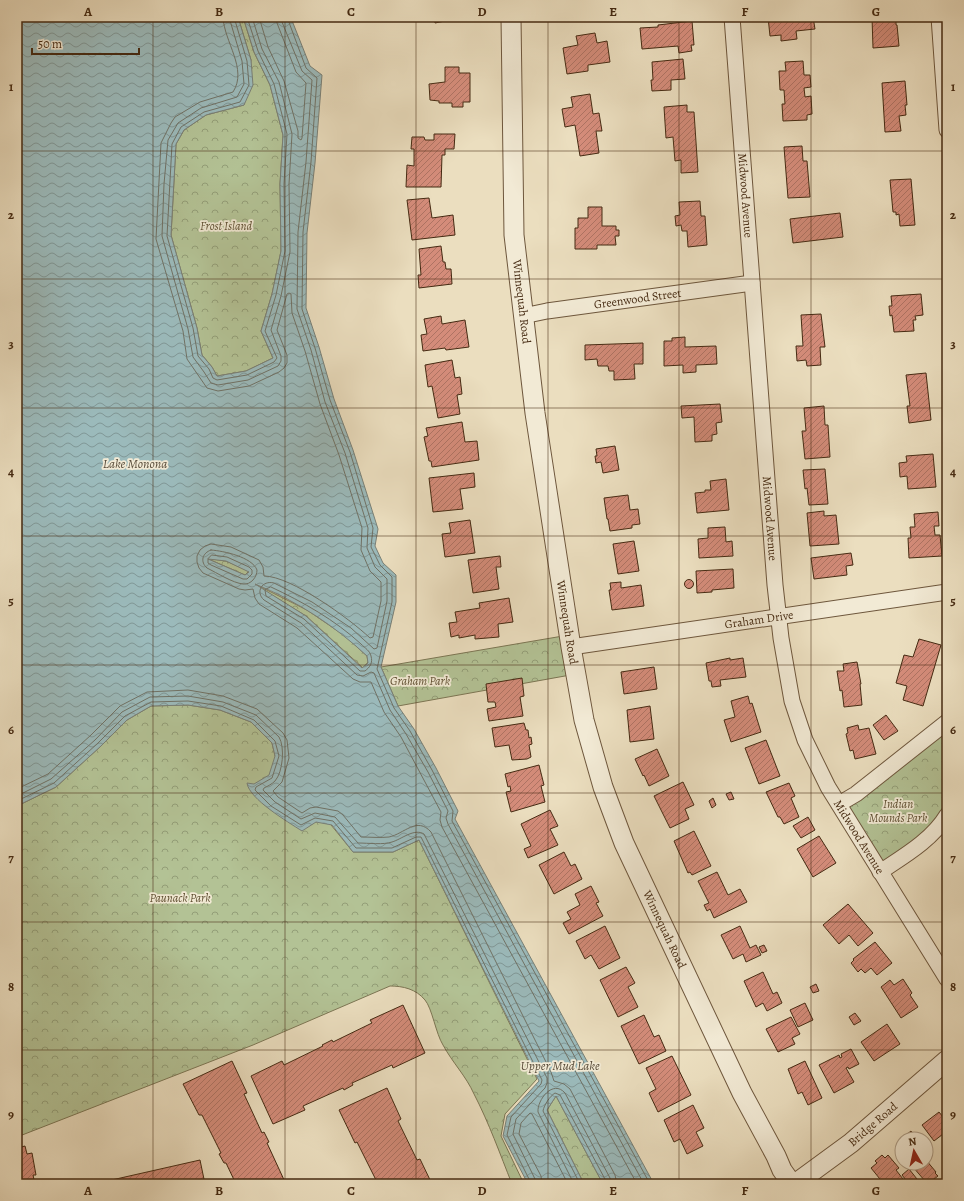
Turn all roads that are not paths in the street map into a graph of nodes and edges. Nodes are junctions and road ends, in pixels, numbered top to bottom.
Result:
1 (511, 17) edge
2 (732, 17) edge
3 (939, 17) edge
4 (947, 130) edge
5 (752, 283) junction
6 (523, 316) junction
7 (947, 592) edge
8 (778, 617) junction
9 (571, 647) junction
10 (947, 722) edge
11 (839, 804) junction
12 (947, 815) edge
13 (880, 872) junction
14 (947, 979) edge
15 (947, 1060) edge
16 (792, 1184) edge
17 (795, 1184) edge

1 - 6 street, Winnequah Road
2 - 5 street, Midwood Avenue
3 - 4 street
5 - 6 street, Greenwood Street
5 - 8 street, Midwood Avenue
6 - 9 street, Winnequah Road
7 - 8 street, Graham Drive
8 - 9 street, Graham Drive
8 - 11 street, Midwood Avenue
9 - 16 street, Winnequah Road
10 - 11 street
11 - 13 street, Midwood Avenue
12 - 13 street
13 - 14 street, Midwood Avenue
15 - 17 street, Bridge Road

